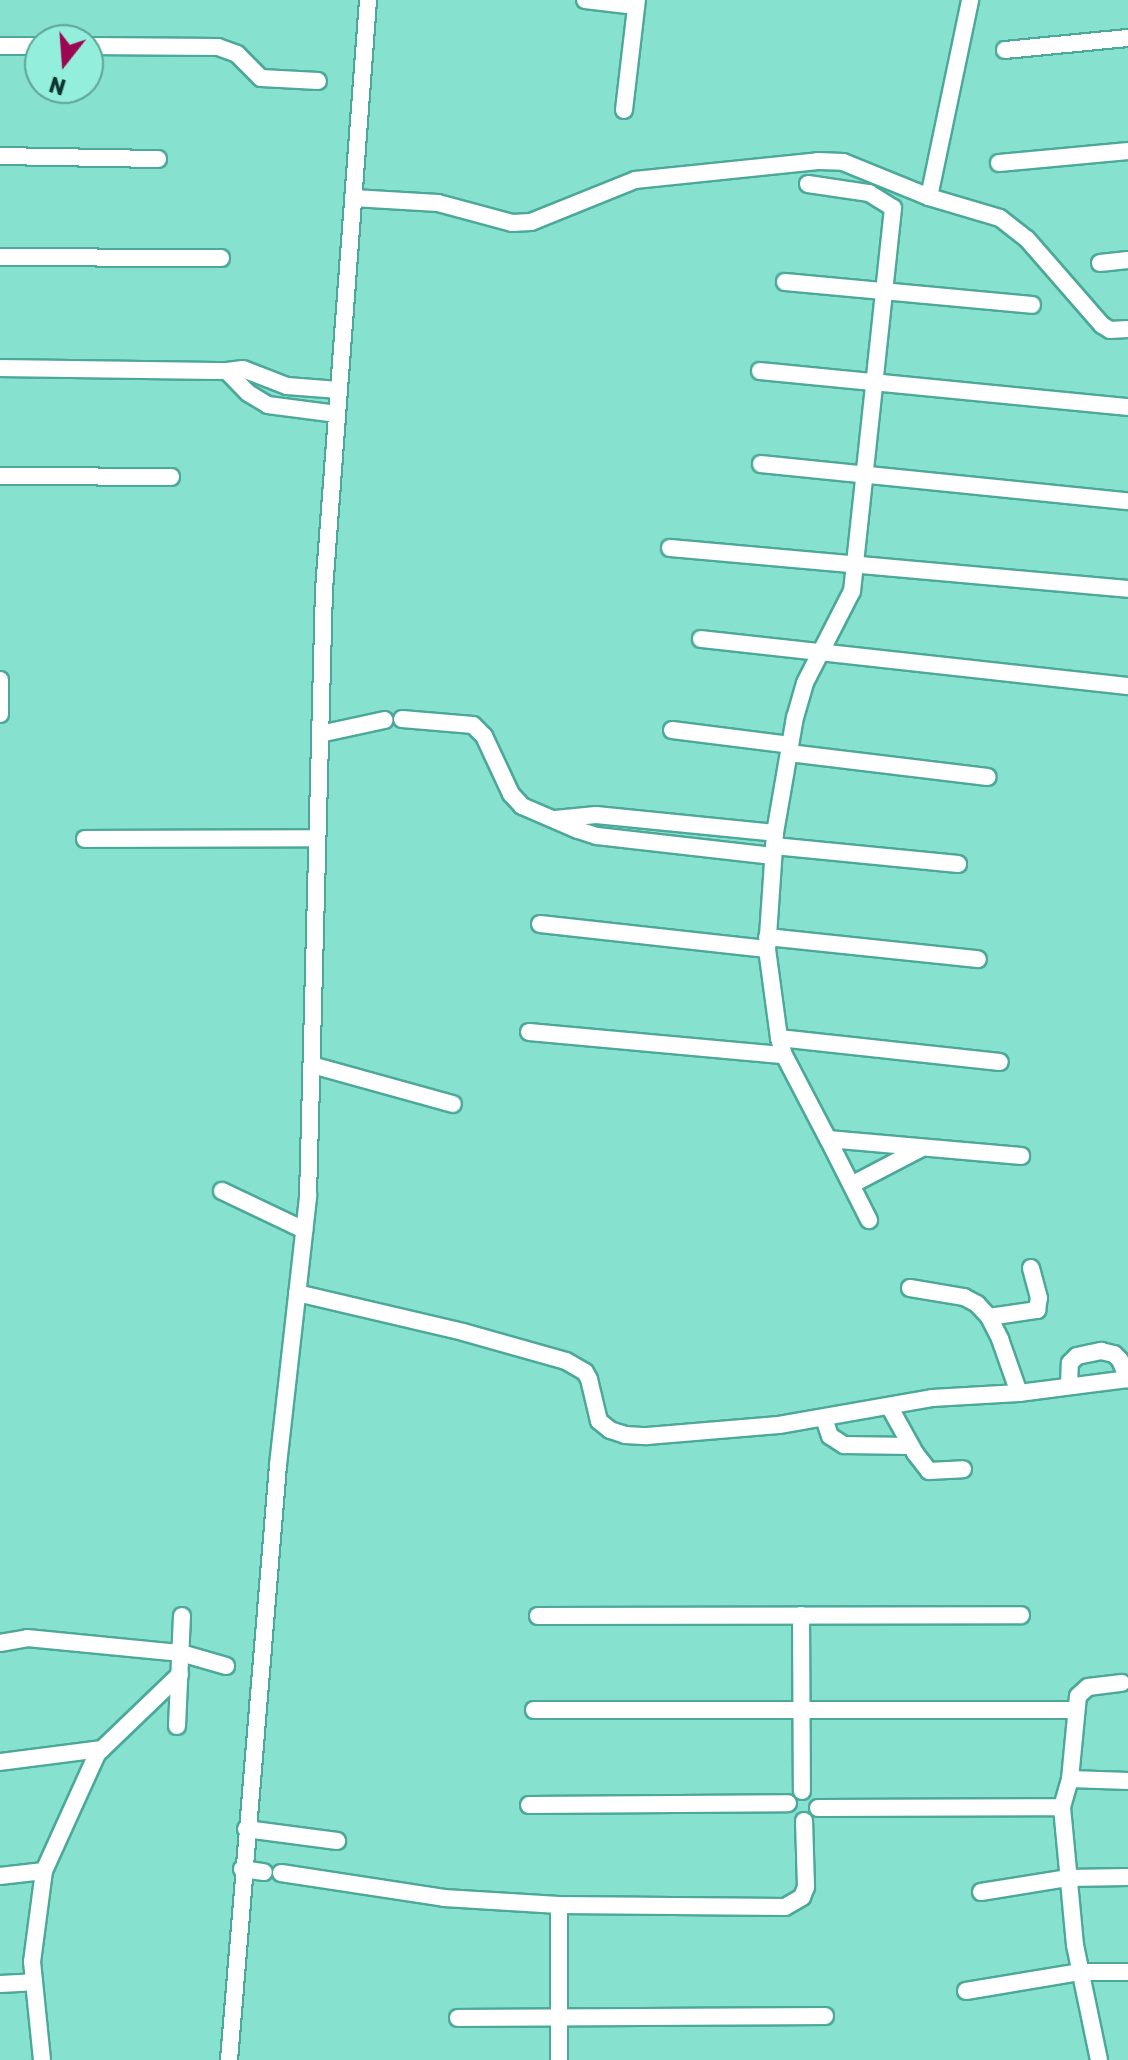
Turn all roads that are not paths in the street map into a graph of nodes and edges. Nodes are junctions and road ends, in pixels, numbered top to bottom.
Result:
1 (368, 0) edge
2 (585, 0) edge
3 (970, 0) edge
4 (637, 3) edge
5 (1128, 38) edge
6 (0, 46) edge
7 (24, 46) edge
8 (104, 46) edge
9 (1005, 50) dead end
10 (318, 81) dead end
11 (624, 110) dead end
12 (1128, 151) edge
13 (0, 156) edge
14 (158, 159) dead end
15 (999, 163) dead end
16 (808, 184) dead end
17 (929, 197) junction
18 (353, 198) junction
19 (0, 257) edge
20 (221, 258) dead end
21 (1128, 260) edge
22 (1100, 263) dead end
23 (785, 282) dead end
24 (885, 291) junction
25 (1032, 305) dead end
26 (1128, 329) edge
27 (0, 357) edge
28 (0, 371) edge
29 (227, 371) junction
30 (760, 371) dead end
31 (875, 383) junction
32 (339, 390) junction
33 (1128, 407) edge
34 (337, 414) junction
35 (761, 464) dead end
36 (866, 475) junction
37 (0, 476) edge
38 (171, 477) dead end
39 (1128, 501) edge
40 (670, 548) dead end
41 (856, 565) junction
42 (1128, 589) edge
43 (701, 639) dead end
44 (824, 651) junction
45 (0, 680) edge
46 (1128, 686) edge
47 (0, 714) edge
48 (672, 730) dead end
49 (320, 734) junction
50 (790, 749) junction
51 (988, 777) dead end
52 (555, 819) junction
53 (650, 821) junction
54 (317, 838) junction
55 (85, 839) dead end
56 (649, 842) junction
57 (774, 845) junction
58 (958, 864) dead end
59 (540, 924) dead end
60 (767, 943) junction
61 (978, 959) dead end
62 (529, 1032) dead end
63 (779, 1038) junction
64 (784, 1055) junction
65 (1000, 1062) dead end
66 (312, 1065) junction
67 (453, 1104) dead end
68 (828, 1139) junction
69 (924, 1147) junction
70 (1021, 1156) dead end
71 (853, 1184) junction
72 (222, 1191) dead end
73 (869, 1220) dead end
74 (304, 1230) junction
75 (1031, 1268) dead end
76 (910, 1288) dead end
77 (297, 1293) junction
78 (989, 1317) junction
79 (1128, 1379) edge
80 (1069, 1386) junction
81 (1019, 1393) junction
82 (889, 1406) junction
83 (824, 1418) junction
84 (911, 1446) junction
85 (963, 1469) dead end
86 (801, 1615) junction
87 (1021, 1615) dead end
88 (182, 1616) dead end
89 (538, 1616) dead end
90 (0, 1643) edge
91 (181, 1653) junction
92 (226, 1666) dead end
93 (180, 1674) junction
94 (1122, 1683) dead end
95 (802, 1709) junction
96 (534, 1710) dead end
97 (1076, 1710) junction
98 (177, 1726) dead end
99 (102, 1749) junction
100 (0, 1762) edge
101 (1070, 1779) junction
102 (1128, 1781) edge
103 (802, 1791) junction
104 (788, 1803) junction
105 (529, 1805) dead end
106 (1062, 1807) junction
107 (818, 1808) junction
108 (804, 1821) junction
109 (246, 1829) junction
110 (337, 1841) dead end
111 (242, 1869) junction
112 (44, 1871) junction
113 (0, 1876) edge
114 (1128, 1877) edge
115 (1067, 1878) junction
116 (981, 1892) dead end
117 (559, 1905) junction
118 (1080, 1972) junction
119 (1128, 1972) edge
120 (34, 1982) junction
121 (0, 1984) edge
122 (966, 1991) dead end
123 (825, 2016) dead end
124 (559, 2017) junction
125 (458, 2018) dead end
126 (42, 2060) edge
127 (229, 2060) edge
128 (559, 2060) edge
129 (1099, 2060) edge

1 - 18 street
2 - 4 street
3 - 17 street
4 - 11 street
5 - 9 street
6 - 7 street
8 - 10 street
12 - 15 street
13 - 14 street
16 - 24 street
17 - 18 street
17 - 26 street
18 - 32 street
19 - 20 street
21 - 22 street
23 - 24 street
24 - 25 street
24 - 31 street
27 - 28 street
28 - 29 street
29 - 32 street
29 - 34 street
30 - 31 street
31 - 33 street
31 - 36 street
32 - 34 street
34 - 49 street
35 - 36 street
36 - 39 street
36 - 41 street
37 - 38 street
40 - 41 street
41 - 42 street
41 - 44 street
43 - 44 street
44 - 46 street
44 - 50 street
45 - 47 street
48 - 50 street
49 - 52 street
49 - 54 street
50 - 51 street
50 - 57 street
52 - 53 street
52 - 56 street
53 - 56 street
53 - 57 street
54 - 55 street
54 - 66 street
56 - 57 street
57 - 58 street
57 - 60 street
59 - 60 street
60 - 61 street
60 - 63 street
62 - 64 street
63 - 64 street
63 - 65 street
64 - 68 street
66 - 67 street
66 - 74 street
68 - 69 street
68 - 71 street
69 - 70 street
69 - 71 street
71 - 73 street
72 - 74 street
74 - 77 street
75 - 78 street
76 - 78 street
77 - 83 street
77 - 109 street
78 - 81 street
79 - 80 street
79 - 80 street
80 - 81 street
81 - 82 street
82 - 83 street
82 - 84 street
83 - 84 street
84 - 85 street
86 - 87 street
86 - 89 street
86 - 95 street
88 - 91 street
90 - 91 street
91 - 92 street
91 - 93 street
93 - 98 street
93 - 99 street
94 - 97 street
95 - 96 street
95 - 97 street
95 - 103 street
97 - 101 street
99 - 100 street
99 - 112 street
101 - 102 street
101 - 106 street
103 - 104 street
103 - 107 street
104 - 105 street
104 - 108 street
106 - 107 street
106 - 115 street
107 - 108 street
108 - 117 street
109 - 110 street
109 - 111 street
111 - 117 street
111 - 127 street
112 - 113 street
112 - 120 street
114 - 115 street
115 - 116 street
115 - 118 street
117 - 124 street
118 - 119 street
118 - 122 street
118 - 129 street
120 - 121 street
120 - 126 street
123 - 124 street
124 - 125 street
124 - 128 street

